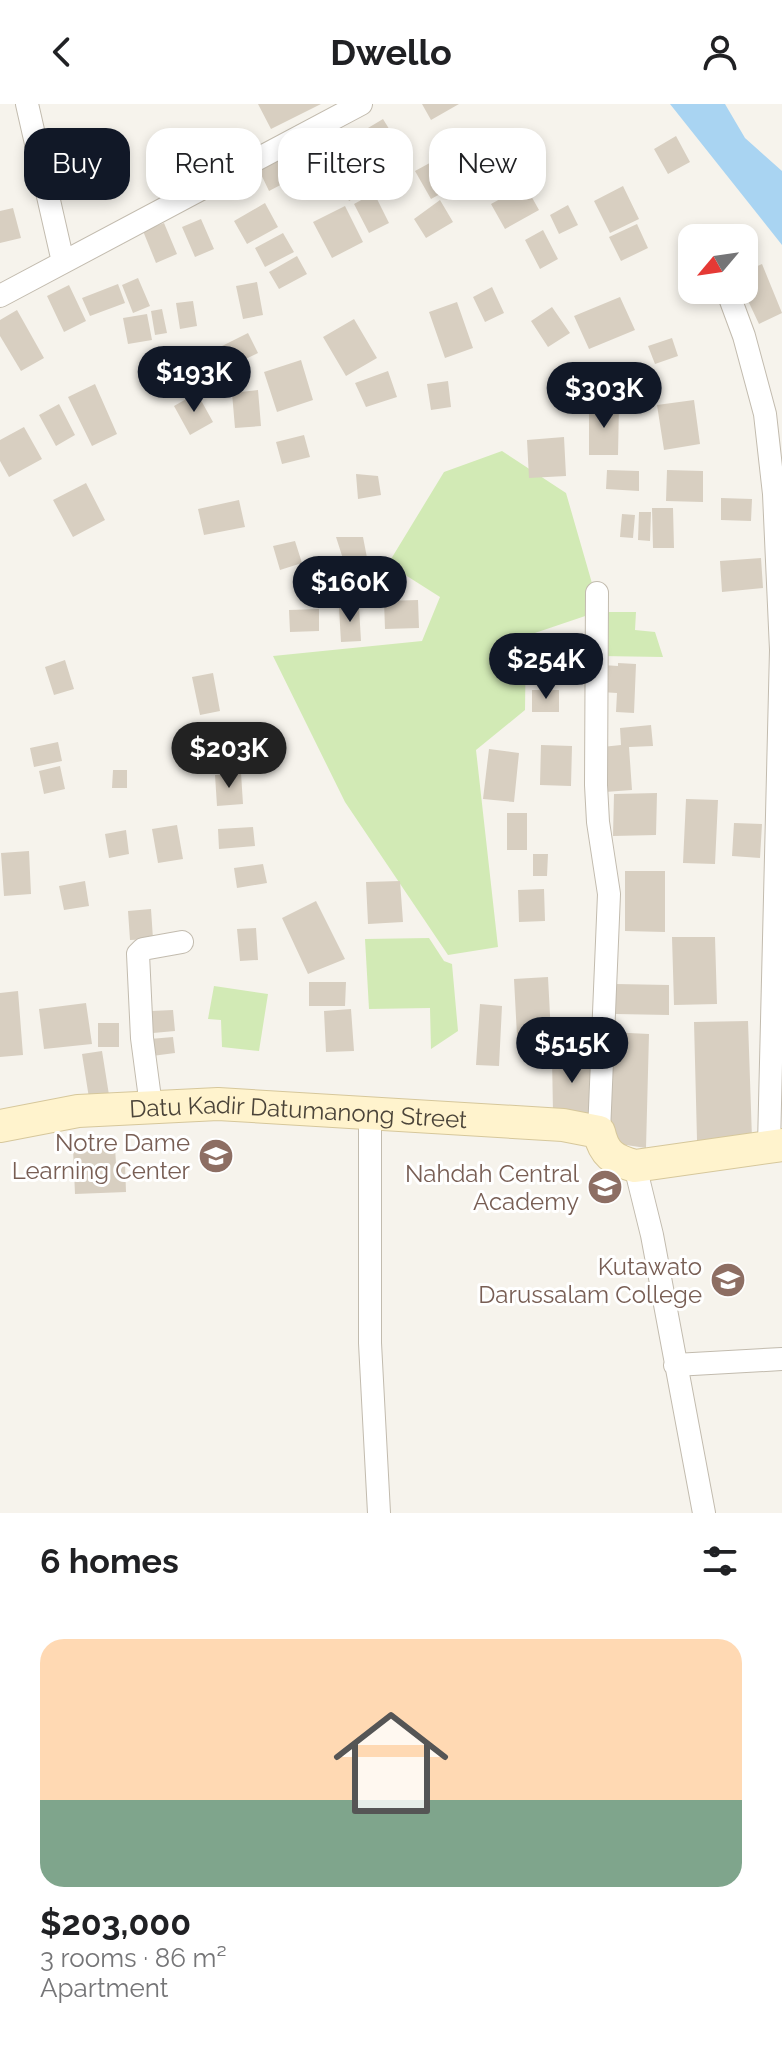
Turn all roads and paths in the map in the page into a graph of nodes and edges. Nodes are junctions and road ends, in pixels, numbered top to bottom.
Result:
1 (361, 104) edge
2 (29, 113) edge
3 (63, 262) junction
4 (0, 296) edge
5 (732, 304) edge
6 (597, 593) dead end
7 (182, 942) dead end
8 (151, 1106) junction
9 (370, 1112) junction
10 (0, 1126) edge
11 (599, 1132) junction
12 (776, 1145) edge
13 (635, 1166) junction
14 (782, 1359) edge
15 (675, 1365) junction
16 (379, 1513) edge
17 (704, 1513) edge

1 - 3 street
2 - 3 street
3 - 4 street
5 - 12 street
6 - 11 street
7 - 8 street
8 - 9 street, Datu Kadir Datumanong Street
8 - 10 street, Datu Kadir Datumanong Street
9 - 11 street, Datu Kadir Datumanong Street
9 - 16 street
11 - 13 street
12 - 13 street
13 - 15 street
14 - 15 street
15 - 17 street

